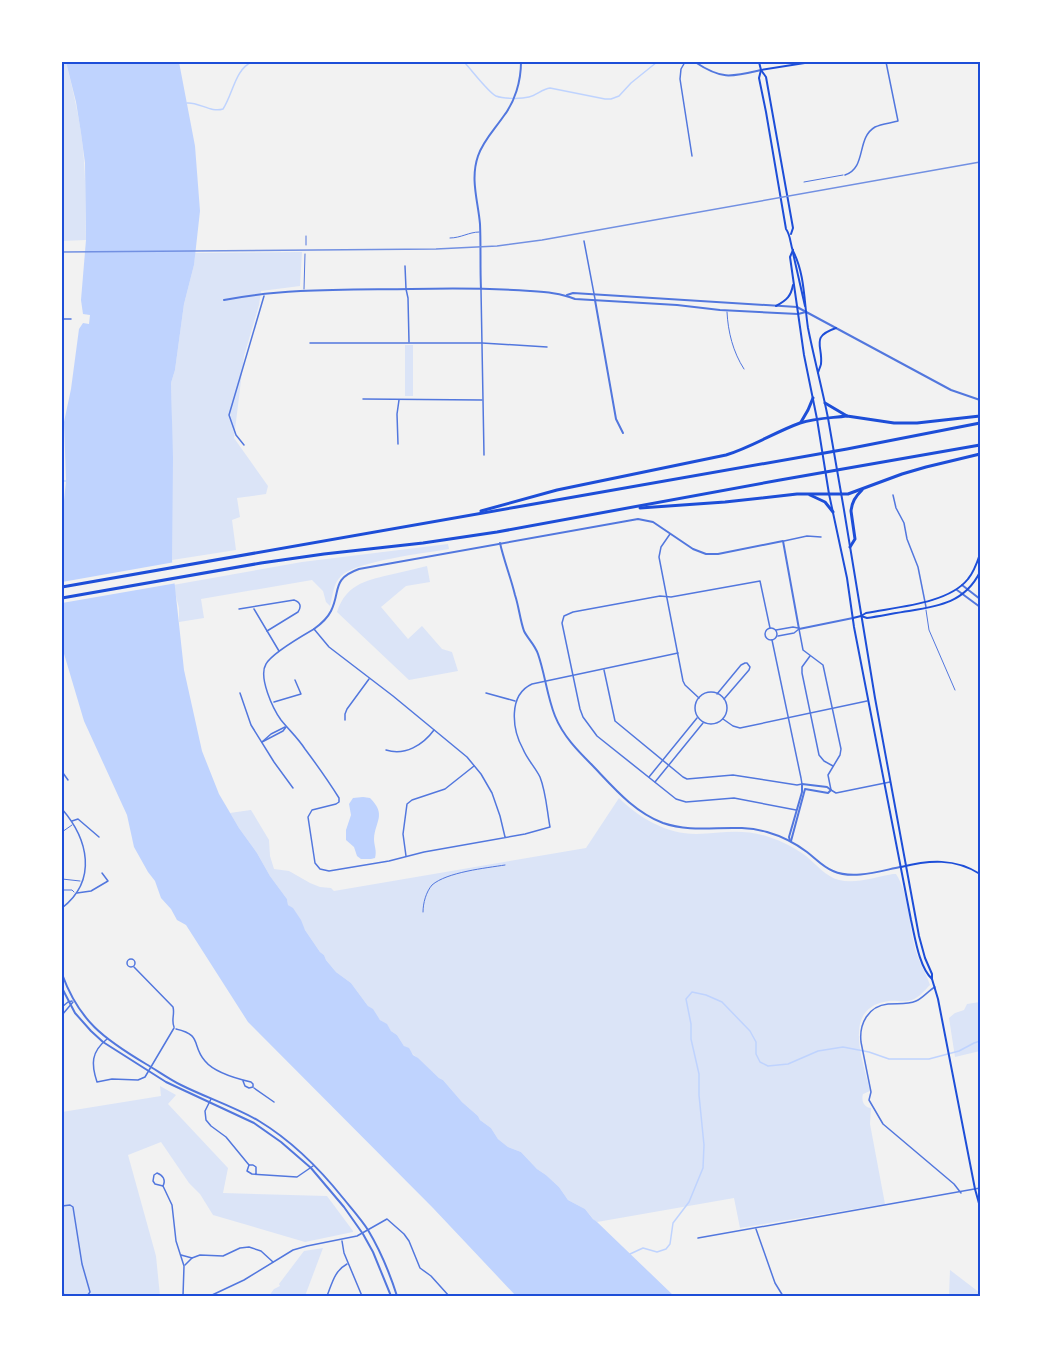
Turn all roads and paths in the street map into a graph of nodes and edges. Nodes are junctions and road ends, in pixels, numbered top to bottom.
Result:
1 (521, 62) edge
2 (685, 62) edge
3 (695, 62) edge
4 (759, 62) edge
5 (811, 62) edge
6 (886, 62) edge
7 (761, 70) junction
8 (692, 156) dead end
9 (845, 175) joint
10 (804, 182) dead end
11 (480, 232) junction
12 (790, 235) junction
13 (306, 236) dead end
14 (450, 238) dead end
15 (584, 241) dead end
16 (306, 245) dead end
17 (793, 251) junction
18 (305, 254) dead end
19 (405, 266) dead end
20 (794, 282) junction
21 (406, 289) junction
22 (481, 289) junction
23 (304, 291) junction
24 (265, 294) junction
25 (594, 295) junction
26 (567, 296) junction
27 (224, 300) dead end
28 (595, 300) junction
29 (776, 306) junction
30 (797, 307) junction
31 (727, 310) junction
32 (806, 312) junction
33 (798, 314) junction
34 (62, 319) edge
35 (71, 319) dead end
36 (836, 328) junction
37 (310, 343) dead end
38 (409, 343) junction
39 (482, 343) junction
40 (547, 347) dead end
41 (744, 369) dead end
42 (818, 373) junction
43 (813, 398) junction
44 (363, 399) dead end
45 (399, 399) junction
46 (482, 400) junction
47 (981, 400) edge
48 (825, 403) junction
49 (847, 416) junction
50 (981, 416) edge
51 (828, 418) junction
52 (817, 419) junction
53 (800, 423) junction
54 (981, 423) edge
55 (623, 433) dead end
56 (398, 444) dead end
57 (244, 445) dead end
58 (981, 445) edge
59 (981, 454) edge
60 (484, 455) dead end
61 (863, 489) junction
62 (808, 494) junction
63 (829, 494) junction
64 (842, 494) junction
65 (893, 495) dead end
66 (627, 508) junction
67 (833, 512) junction
68 (465, 516) junction
69 (671, 533) junction
70 (821, 537) dead end
71 (783, 541) junction
72 (500, 543) junction
73 (850, 547) junction
74 (981, 554) edge
75 (981, 572) edge
76 (962, 585) junction
77 (62, 587) edge
78 (968, 589) junction
79 (957, 590) junction
80 (962, 594) junction
81 (666, 597) junction
82 (62, 598) edge
83 (981, 599) edge
84 (925, 602) junction
85 (981, 607) edge
86 (253, 608) junction
87 (926, 608) junction
88 (239, 609) dead end
89 (861, 616) junction
90 (853, 618) junction
91 (770, 628) junction
92 (799, 628) junction
93 (314, 629) junction
94 (776, 630) junction
95 (267, 631) junction
96 (778, 636) junction
97 (772, 640) junction
98 (280, 651) junction
99 (678, 653) junction
100 (810, 655) junction
101 (604, 668) junction
102 (573, 675) junction
103 (370, 678) junction
104 (295, 680) dead end
105 (545, 681) junction
106 (955, 690) dead end
107 (240, 693) dead end
108 (486, 693) dead end
109 (717, 694) junction
110 (699, 698) junction
111 (724, 700) junction
112 (515, 701) junction
113 (868, 701) junction
114 (272, 703) junction
115 (832, 709) junction
116 (810, 713) junction
117 (698, 717) junction
118 (788, 718) junction
119 (723, 719) junction
120 (345, 720) dead end
121 (704, 723) junction
122 (286, 726) junction
123 (435, 729) junction
124 (261, 742) junction
125 (386, 750) dead end
126 (662, 761) junction
127 (474, 765) junction
128 (668, 766) junction
129 (833, 766) junction
130 (62, 774) edge
131 (648, 778) junction
132 (68, 780) dead end
133 (891, 782) junction
134 (654, 783) junction
135 (884, 783) junction
136 (803, 784) junction
137 (797, 785) junction
138 (293, 788) dead end
139 (804, 789) junction
140 (831, 790) junction
141 (62, 809) edge
142 (799, 810) junction
143 (73, 823) junction
144 (62, 831) edge
145 (99, 837) dead end
146 (505, 837) junction
147 (790, 842) junction
148 (407, 857) junction
149 (505, 865) dead end
150 (906, 865) junction
151 (901, 867) junction
152 (102, 873) dead end
153 (981, 874) edge
154 (62, 879) edge
155 (82, 881) junction
156 (62, 890) edge
157 (76, 893) junction
158 (62, 908) edge
159 (423, 912) dead end
160 (134, 967) dead end
161 (62, 974) edge
162 (932, 979) junction
163 (935, 987) junction
164 (62, 988) edge
165 (73, 1001) junction
166 (68, 1002) junction
167 (70, 1006) junction
168 (62, 1007) edge
169 (62, 1015) edge
170 (174, 1028) junction
171 (107, 1039) junction
172 (103, 1042) junction
173 (151, 1067) junction
174 (149, 1071) junction
175 (243, 1081) junction
176 (253, 1087) junction
177 (211, 1098) junction
178 (209, 1102) junction
179 (274, 1102) dead end
180 (249, 1165) junction
181 (315, 1165) junction
182 (310, 1168) junction
183 (256, 1174) junction
184 (163, 1185) junction
185 (981, 1188) edge
186 (975, 1189) junction
187 (961, 1193) junction
188 (62, 1206) edge
189 (981, 1207) edge
190 (756, 1228) junction
191 (366, 1232) junction
192 (698, 1238) dead end
193 (342, 1240) junction
194 (180, 1255) junction
195 (192, 1258) junction
196 (273, 1262) junction
197 (348, 1264) junction
198 (184, 1266) junction
199 (62, 1288) edge
200 (64, 1296) edge
201 (87, 1296) edge
202 (183, 1296) edge
203 (210, 1296) edge
204 (327, 1296) edge
205 (362, 1296) edge
206 (391, 1296) edge
207 (397, 1296) edge
208 (449, 1296) edge
209 (783, 1296) edge

1 - 11 street
2 - 8 street
3 - 7 street
4 - 7 main road
5 - 7 main road
6 - 9 street
7 - 12 main road
7 - 12 main road
9 - 10 lane
11 - 14 lane
11 - 22 street
12 - 17 main road
13 - 16 lane
15 - 25 street
17 - 20 main road
17 - 32 main road
18 - 23 lane
19 - 21 street
20 - 29 main road
20 - 30 main road
21 - 22 street
21 - 23 street
21 - 38 street
22 - 26 street
22 - 39 street
23 - 24 street
24 - 27 street
24 - 57 street
25 - 26 street
25 - 28 street
25 - 29 street
26 - 28 street
28 - 31 street
28 - 55 street
29 - 30 street
30 - 32 street
30 - 33 main road
31 - 33 street
31 - 41 lane
32 - 33 street
32 - 36 street
32 - 42 main road
33 - 43 main road
34 - 35 street
36 - 42 main road
36 - 47 street
37 - 38 street
38 - 39 street
39 - 40 street
39 - 46 street
42 - 48 main road
43 - 52 main road
43 - 53 highway
44 - 45 street
45 - 46 street
45 - 56 street
46 - 60 street
48 - 49 highway
48 - 51 main road
49 - 50 highway
49 - 51 highway
51 - 52 highway
51 - 64 main road
52 - 53 highway
52 - 63 main road
53 - 68 highway
54 - 68 highway
58 - 66 highway
59 - 61 highway
61 - 64 highway
61 - 73 highway
62 - 63 highway
62 - 66 highway
62 - 67 highway
63 - 64 highway
63 - 67 main road
64 - 73 main road
65 - 84 street
66 - 82 highway
67 - 90 main road
68 - 77 highway
69 - 71 street
69 - 72 street
69 - 81 street
70 - 71 street
71 - 92 street
72 - 93 street
72 - 105 street
73 - 89 main road
74 - 76 main road
75 - 78 main road
76 - 78 street
76 - 79 main road
78 - 80 main road
78 - 83 street
79 - 80 street
79 - 84 main road
80 - 85 street
80 - 87 main road
81 - 91 street
81 - 99 street
81 - 102 street
84 - 87 street
84 - 89 main road
86 - 88 street
86 - 95 street
86 - 95 street
87 - 89 main road
87 - 106 lane
89 - 90 main road
89 - 133 main road
90 - 92 street
90 - 113 main road
91 - 94 street
91 - 97 street
92 - 94 street
92 - 96 street
92 - 100 street
93 - 98 street
93 - 103 street
94 - 96 street
95 - 98 street
96 - 97 street
97 - 118 street
98 - 114 street
99 - 101 street
99 - 110 street
100 - 115 street
100 - 116 street
101 - 102 street
101 - 126 street
102 - 105 street
102 - 131 street
103 - 120 street
103 - 123 street
104 - 114 street
105 - 112 street
105 - 147 street
107 - 124 street
108 - 112 street
109 - 110 street
109 - 111 street
109 - 111 street
110 - 117 street
111 - 119 street
112 - 146 street
113 - 115 street
113 - 135 main road
114 - 122 street
115 - 116 street
115 - 129 street
116 - 118 street
116 - 129 street
117 - 121 street
117 - 126 street
118 - 119 street
118 - 136 street
119 - 121 street
121 - 128 street
122 - 124 street
122 - 148 street
123 - 125 street
123 - 127 street
124 - 138 street
126 - 128 street
126 - 131 street
127 - 146 street
127 - 148 street
128 - 134 street
128 - 137 street
129 - 140 street
130 - 132 street
131 - 134 street
133 - 135 street
133 - 150 main road
134 - 142 street
135 - 140 street
135 - 151 main road
136 - 137 street
136 - 139 street
136 - 140 street
137 - 139 street
139 - 140 street
139 - 142 street
141 - 143 street
142 - 147 street
143 - 144 lane
143 - 145 street
143 - 155 street
146 - 148 street
147 - 151 street
149 - 159 lane
150 - 151 main road
150 - 153 main road
150 - 162 main road
151 - 162 main road
152 - 157 street
154 - 155 lane
155 - 157 street
156 - 157 lane
157 - 158 street
160 - 170 street
161 - 165 street
162 - 163 main road
163 - 186 main road
163 - 187 street
164 - 166 street
165 - 166 street
165 - 167 street
165 - 171 street
166 - 167 street
166 - 168 street
167 - 169 street
167 - 172 street
170 - 173 street
170 - 175 street
171 - 172 street
171 - 173 street
172 - 174 street
172 - 174 street
173 - 174 street
173 - 177 street
174 - 178 street
175 - 176 street
175 - 176 street
176 - 179 street
177 - 178 street
177 - 181 street
178 - 180 street
178 - 182 street
180 - 183 street
180 - 183 street
181 - 182 street
181 - 191 street
182 - 183 street
182 - 191 street
184 - 184 street
184 - 194 street
185 - 186 street
186 - 187 street
186 - 189 main road
187 - 190 street
188 - 201 street
190 - 192 street
190 - 209 street
191 - 193 street
191 - 206 street
191 - 207 street
191 - 208 street
193 - 196 street
193 - 197 street
194 - 195 street
194 - 198 street
195 - 196 street
195 - 198 street
196 - 203 street
197 - 204 street
197 - 205 street
198 - 202 street
199 - 200 street

